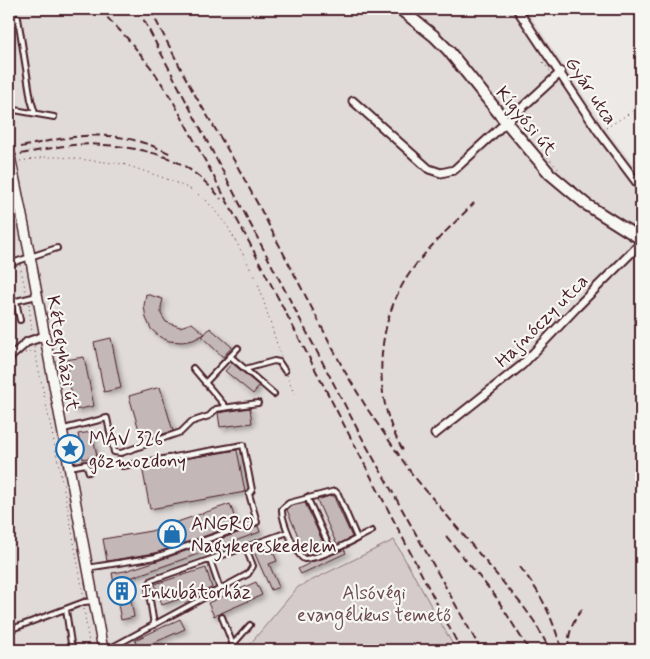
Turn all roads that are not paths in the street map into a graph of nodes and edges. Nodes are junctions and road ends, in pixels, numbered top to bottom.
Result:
1 (400, 9) edge
2 (517, 9) edge
3 (9, 19) edge
4 (561, 72) junction
5 (353, 101) dead end
6 (9, 109) edge
7 (35, 113) junction
8 (54, 117) dead end
9 (506, 122) junction
10 (9, 151) edge
11 (641, 188) edge
12 (641, 239) edge
13 (641, 243) edge
14 (57, 248) dead end
15 (30, 256) junction
16 (9, 264) edge
17 (32, 298) junction
18 (20, 320) dead end
19 (44, 336) junction
20 (238, 348) dead end
21 (230, 356) junction
22 (9, 358) edge
23 (193, 368) dead end
24 (245, 369) junction
25 (285, 371) road end
26 (205, 383) junction
27 (274, 394) dead end
28 (258, 402) dead end
29 (226, 407) junction
30 (61, 429) junction
31 (435, 434) dead end
32 (123, 466) dead end
33 (68, 467) junction
34 (89, 472) dead end
35 (307, 497) junction
36 (372, 531) dead end
37 (288, 532) junction
38 (357, 538) junction
39 (246, 548) junction
40 (331, 550) junction
41 (210, 560) junction
42 (87, 568) junction
43 (220, 589) junction
44 (89, 602) junction
45 (66, 610) junction
46 (222, 617) dead end
47 (154, 625) junction
48 (250, 625) dead end
49 (9, 630) edge
50 (233, 644) junction
51 (72, 650) edge
52 (103, 650) edge
53 (107, 650) edge
54 (228, 650) edge

1 - 9 main road, Kígyósi út
2 - 4 street, Gyár utca
3 - 7 lane
4 - 9 street
4 - 11 street, Gyár utca
5 - 9 street
6 - 7 lane
7 - 8 lane
9 - 12 main road, Kígyósi út
10 - 15 street, Kétegyházi út
13 - 31 street, Hajnóczy utca
14 - 15 lane
15 - 16 lane
15 - 17 street, Kétegyházi út
17 - 18 lane
17 - 19 street, Kétegyházi út
19 - 22 street
19 - 30 street, Kétegyházi út
20 - 21 lane
21 - 24 lane
21 - 26 lane
23 - 26 lane
24 - 25 lane
24 - 27 lane
26 - 29 lane
28 - 29 lane
29 - 30 lane
30 - 33 street, Kétegyházi út
32 - 42 lane
33 - 34 lane
33 - 42 street, Kétegyházi út
35 - 37 lane
35 - 38 lane
35 - 40 lane
36 - 38 lane
37 - 39 lane
37 - 40 lane
38 - 40 lane
39 - 41 lane
39 - 43 lane
41 - 43 lane
41 - 47 lane
42 - 44 street, Kétegyházi út
43 - 47 lane
44 - 45 lane
44 - 52 street, Kétegyházi út
45 - 49 lane
45 - 51 lane
46 - 50 lane
47 - 53 lane
48 - 50 lane
50 - 54 lane

